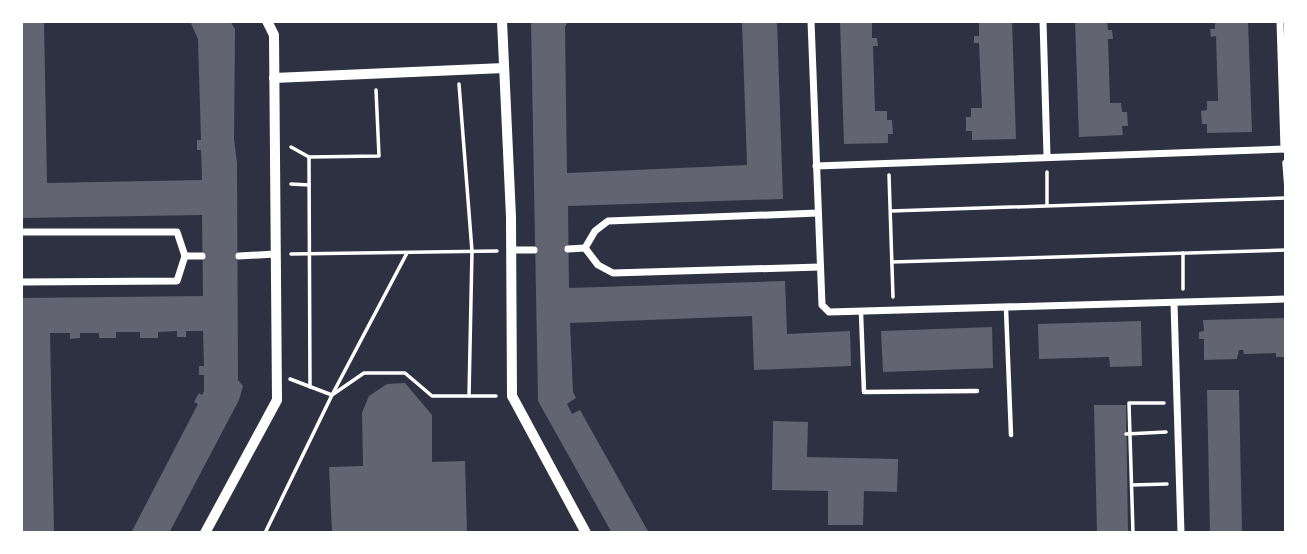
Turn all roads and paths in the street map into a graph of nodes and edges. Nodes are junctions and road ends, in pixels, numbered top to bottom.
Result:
1 (267, 21) edge
2 (502, 21) edge
3 (811, 21) edge
4 (1043, 21) edge
5 (1280, 21) edge
6 (504, 68) junction
7 (458, 71) junction
8 (375, 75) junction
9 (274, 78) junction
10 (274, 138) junction
11 (1285, 149) edge
12 (1047, 156) junction
13 (309, 157) junction
14 (888, 163) junction
15 (816, 166) junction
16 (1286, 188) edge
17 (1286, 198) edge
18 (1047, 205) junction
19 (891, 211) junction
20 (818, 213) junction
21 (21, 232) edge
22 (585, 248) junction
23 (568, 249) dead end
24 (511, 250) junction
25 (534, 250) dead end
26 (1286, 250) edge
27 (472, 251) junction
28 (310, 253) junction
29 (407, 253) junction
30 (1182, 253) junction
31 (275, 254) junction
32 (185, 256) junction
33 (202, 256) dead end
34 (239, 256) dead end
35 (892, 262) junction
36 (820, 267) junction
37 (21, 282) edge
38 (1286, 299) edge
39 (1183, 302) junction
40 (1174, 303) junction
41 (1006, 309) junction
42 (861, 313) junction
43 (894, 313) junction
44 (276, 374) junction
45 (310, 387) junction
46 (977, 391) dead end
47 (331, 395) junction
48 (469, 396) junction
49 (512, 396) junction
50 (1177, 402) junction
51 (1178, 431) junction
52 (1128, 433) junction
53 (1011, 435) dead end
54 (1180, 484) junction
55 (1132, 485) junction
56 (205, 533) edge
57 (265, 533) edge
58 (586, 533) edge
59 (1133, 533) edge
60 (1181, 533) edge

1 - 9 street
2 - 6 street
3 - 15 street
4 - 12 street
5 - 11 street
6 - 7 street
6 - 24 street
7 - 8 street
7 - 27 path
8 - 9 street
8 - 13 path
9 - 10 street
10 - 13 path
10 - 31 street
11 - 12 street
11 - 16 path
12 - 14 street
12 - 18 path
13 - 28 path
14 - 15 street
14 - 19 path
15 - 20 street
17 - 18 path
18 - 19 path
19 - 35 path
20 - 22 street
20 - 36 street
21 - 32 street
22 - 23 street
22 - 36 street
24 - 25 street
24 - 27 path
24 - 49 street
26 - 30 path
27 - 29 path
27 - 48 path
28 - 29 path
28 - 31 path
28 - 45 path
29 - 47 path
30 - 35 path
30 - 39 path
31 - 34 street
31 - 44 street
32 - 33 street
32 - 37 street
35 - 43 path
36 - 42 street
38 - 39 street
39 - 40 street
40 - 41 street
40 - 50 street
41 - 43 street
41 - 53 lane
42 - 43 street
42 - 46 lane
44 - 45 path
44 - 56 street
45 - 47 path
47 - 48 path
47 - 57 path
48 - 49 path
49 - 58 street
50 - 51 street
50 - 52 path
51 - 52 path
51 - 54 street
52 - 55 path
54 - 55 path
54 - 60 street
55 - 59 path

